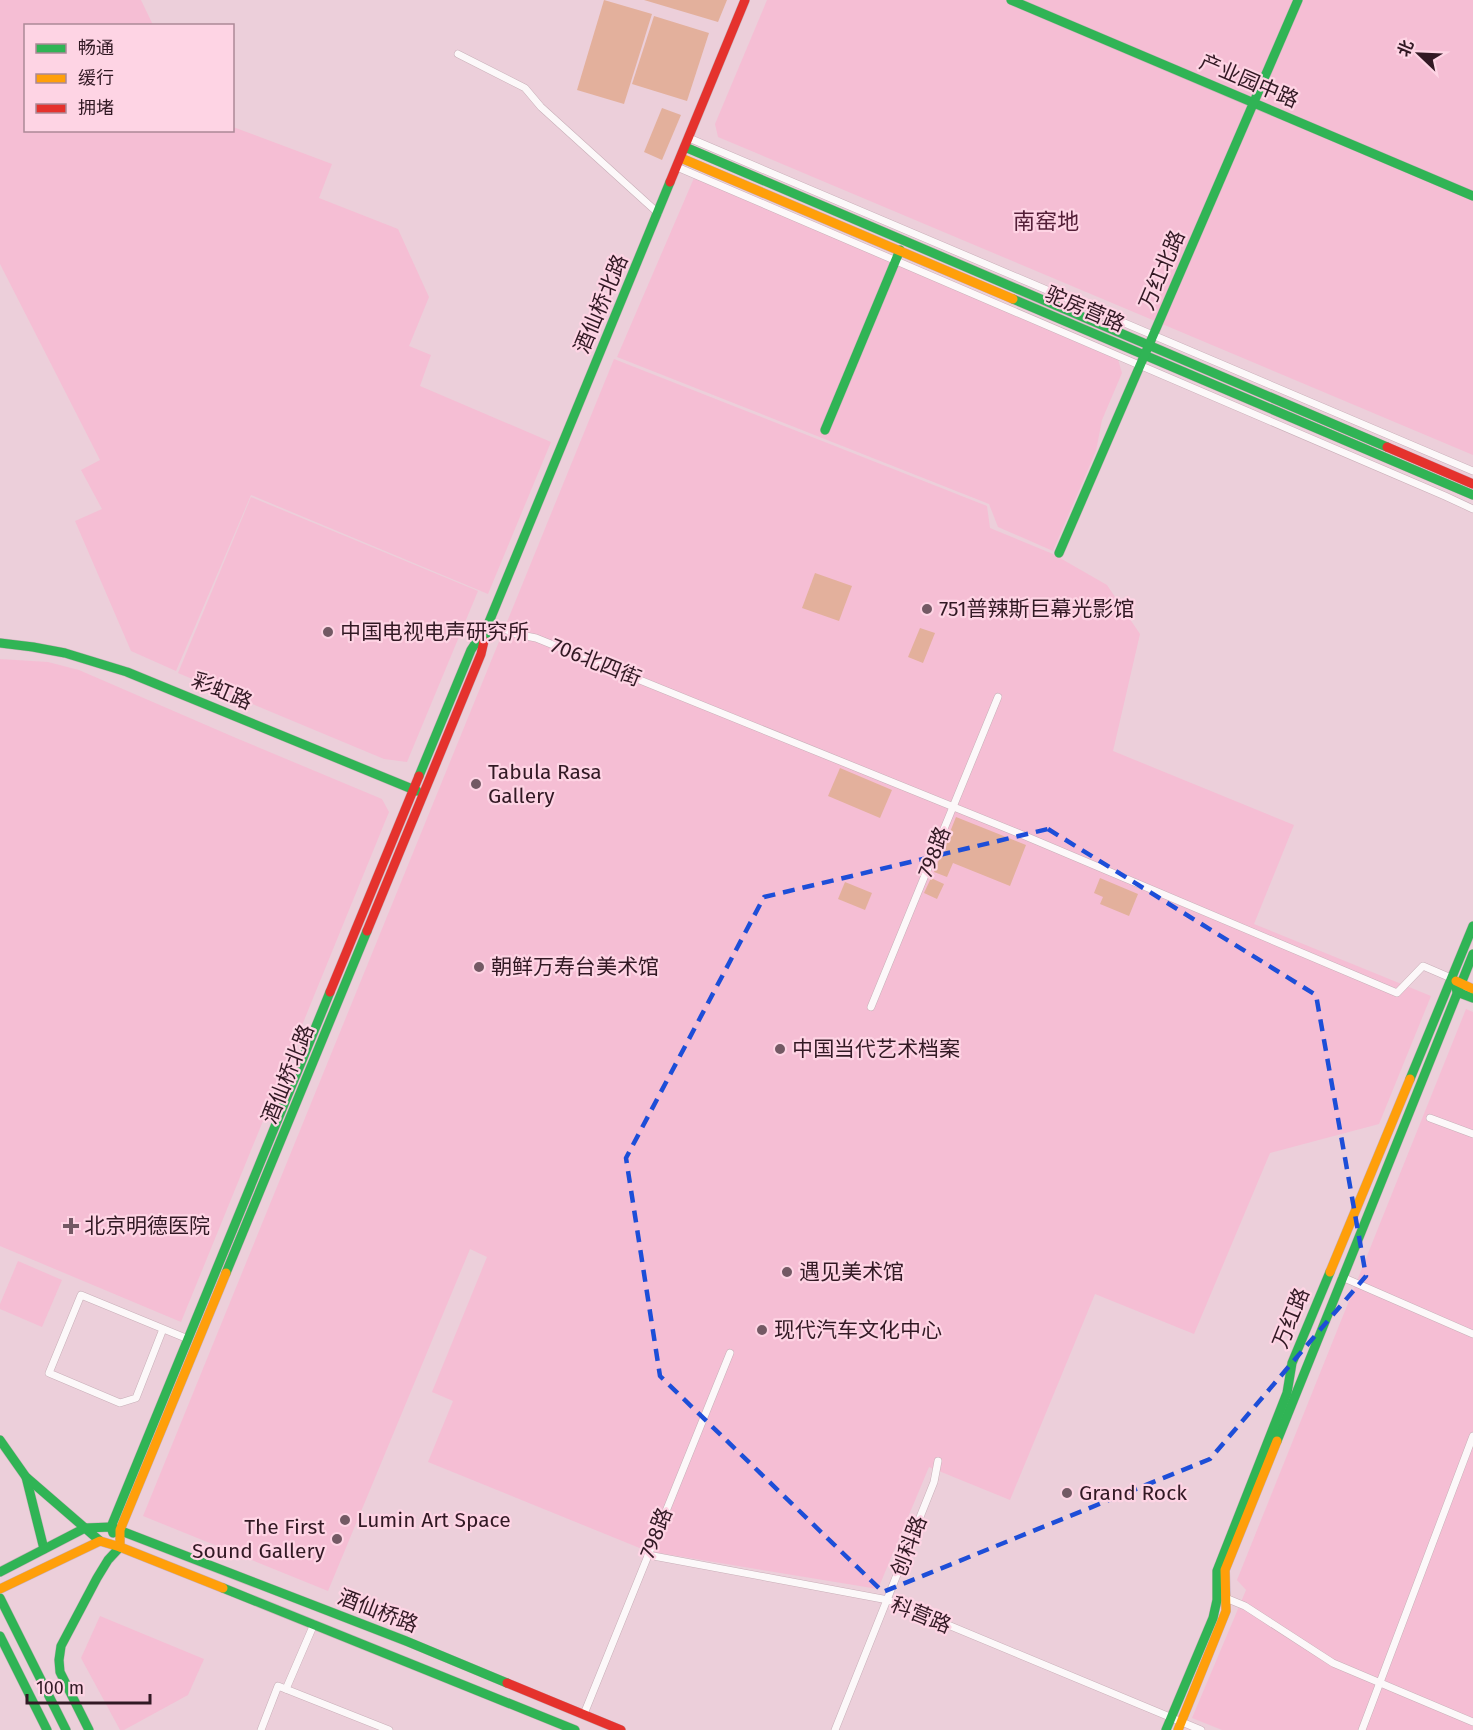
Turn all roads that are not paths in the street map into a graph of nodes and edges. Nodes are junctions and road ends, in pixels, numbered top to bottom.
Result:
1 (745, 0) edge
2 (1011, 0) edge
3 (1298, 0) edge
4 (458, 54) dead end
5 (1254, 103) junction
6 (689, 138) junction
7 (686, 147) junction
8 (681, 158) junction
9 (677, 167) junction
10 (1473, 196) edge
11 (658, 213) junction
12 (900, 250) junction
13 (896, 261) junction
14 (1154, 336) junction
15 (1147, 350) junction
16 (1141, 366) junction
17 (825, 430) dead end
18 (1473, 471) edge
19 (1473, 484) edge
20 (1473, 495) edge
21 (1473, 509) edge
22 (1059, 553) dead end
23 (489, 622) junction
24 (0, 643) edge
25 (998, 697) dead end
26 (418, 792) junction
27 (953, 807) junction
28 (1473, 926) edge
29 (1473, 954) edge
30 (1451, 978) junction
31 (1459, 988) junction
32 (1473, 989) edge
33 (1473, 998) edge
34 (871, 1007) dead end
35 (1431, 1118) dead end
36 (1473, 1134) edge
37 (1342, 1277) junction
38 (164, 1329) junction
39 (1473, 1334) edge
40 (188, 1340) junction
41 (730, 1353) dead end
42 (1473, 1436) edge
43 (0, 1440) edge
44 (938, 1461) dead end
45 (26, 1477) junction
46 (85, 1528) junction
47 (116, 1529) junction
48 (100, 1541) junction
49 (120, 1547) junction
50 (44, 1549) junction
51 (648, 1555) junction
52 (0, 1572) edge
53 (0, 1589) edge
54 (0, 1598) edge
55 (1228, 1599) junction
56 (888, 1600) junction
57 (314, 1624) junction
58 (0, 1636) edge
59 (1380, 1683) junction
60 (286, 1689) junction
61 (584, 1714) junction
62 (1170, 1718) junction
63 (1473, 1722) edge
64 (1179, 1726) edge
65 (47, 1730) edge
66 (66, 1730) edge
67 (89, 1730) edge
68 (261, 1730) edge
69 (389, 1730) edge
70 (575, 1730) edge
71 (621, 1730) edge
72 (835, 1730) edge
73 (1166, 1730) edge
74 (1201, 1730) edge
75 (1362, 1730) edge

1 - 6 main road, 酒仙桥北路
2 - 5 main road, 产业园中路
3 - 5 main road, 万红北路
4 - 11 street
5 - 10 main road, 产业园中路
5 - 14 main road, 万红北路
6 - 7 main road, 酒仙桥北路
6 - 14 street
7 - 8 main road, 酒仙桥北路
7 - 15 main road, 驼房营路
8 - 9 main road, 酒仙桥北路
8 - 12 main road, 驼房营路
9 - 11 main road, 酒仙桥北路
9 - 13 street
11 - 23 main road, 酒仙桥北路
12 - 13 main road
12 - 15 main road, 驼房营路
13 - 16 street
13 - 17 main road
14 - 15 main road, 万红北路
14 - 18 street
15 - 16 main road, 万红北路
15 - 19 main road, 驼房营路
15 - 20 main road, 驼房营路
16 - 21 street
16 - 22 main road, 万红北路
23 - 26 main road, 酒仙桥北路
23 - 27 street, 706北四街
24 - 26 main road, 彩虹路
25 - 27 street, 798路
26 - 40 main road, 酒仙桥北路
26 - 47 main road, 酒仙桥北路
27 - 30 street, 706北四街
27 - 34 street, 798路
28 - 30 main road, 万红路
29 - 31 main road, 万红路
30 - 31 main road
30 - 62 main road, 万红路
31 - 32 main road
31 - 33 main road
31 - 37 main road, 万红路
35 - 36 street
37 - 39 street
37 - 55 main road, 万红路
38 - 38 street
38 - 40 street
40 - 47 main road, 酒仙桥北路
41 - 51 street, 798路
42 - 59 street
43 - 45 main road
44 - 56 street, 创科路
45 - 46 main road
45 - 50 main road
46 - 47 main road
46 - 48 main road
46 - 50 main road
47 - 49 main road
47 - 61 main road, 酒仙桥路
48 - 49 main road
48 - 53 main road
49 - 57 main road, 酒仙桥路
49 - 67 main road
50 - 52 main road
51 - 56 street, 科营路
51 - 61 street, 798路
54 - 66 main road
55 - 59 street
55 - 64 main road, 万红路
56 - 62 street, 科营路
56 - 72 street, 创科路
57 - 60 street
57 - 70 main road, 酒仙桥路
58 - 65 main road
59 - 63 street
59 - 75 street
60 - 68 street
60 - 69 street
61 - 71 main road, 酒仙桥路
62 - 64 street, 科营路
62 - 73 main road, 万红路
64 - 74 street, 科营路

